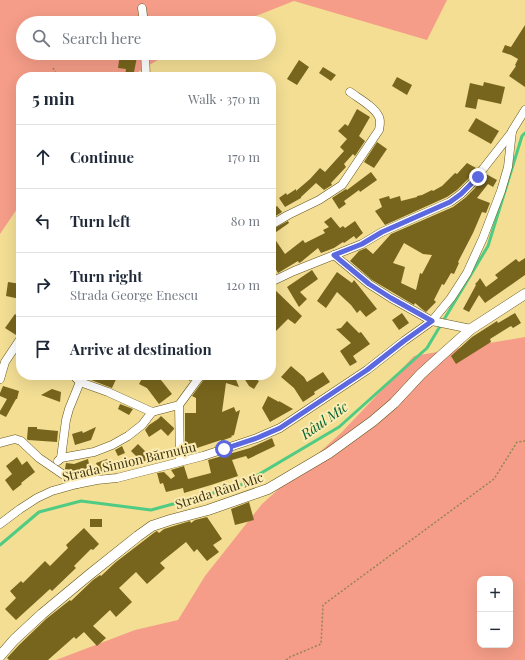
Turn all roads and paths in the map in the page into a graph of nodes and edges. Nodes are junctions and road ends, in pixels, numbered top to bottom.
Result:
1 (142, 8) dead end
2 (143, 16) edge
3 (145, 60) edge
4 (53, 68) dead end
5 (55, 72) edge
6 (146, 72) edge
7 (350, 92) dead end
8 (525, 110) edge
9 (512, 131) junction
10 (276, 222) edge
11 (334, 255) junction
12 (276, 280) edge
13 (525, 294) edge
14 (435, 322) junction
15 (471, 329) junction
16 (16, 346) edge
17 (0, 379) edge
18 (197, 380) edge
19 (80, 382) joint
20 (179, 405) junction
21 (152, 412) junction
22 (525, 441) edge
23 (0, 443) edge
24 (61, 458) junction
25 (180, 461) junction
26 (52, 468) junction
27 (77, 484) junction
28 (0, 524) edge
29 (0, 656) edge
30 (286, 660) edge

1 - 2 street
3 - 6 street
4 - 5 path
7 - 10 street
8 - 9 street, Strada Simion Bărnuțiu
9 - 11 street
9 - 14 street, Strada Simion Bărnuțiu
11 - 12 street
11 - 14 street
13 - 15 street, Strada Râul Mic
14 - 15 street
14 - 25 street, Strada Simion Bărnuțiu
15 - 29 street, Strada Râul Mic
16 - 17 street
18 - 20 street
19 - 21 street
19 - 24 street
20 - 21 street
20 - 25 street
21 - 24 street
22 - 30 path
23 - 26 street
24 - 26 street
25 - 27 street, Strada Simion Bărnuțiu
26 - 27 street
27 - 28 street, Strada Simion Bărnuțiu

